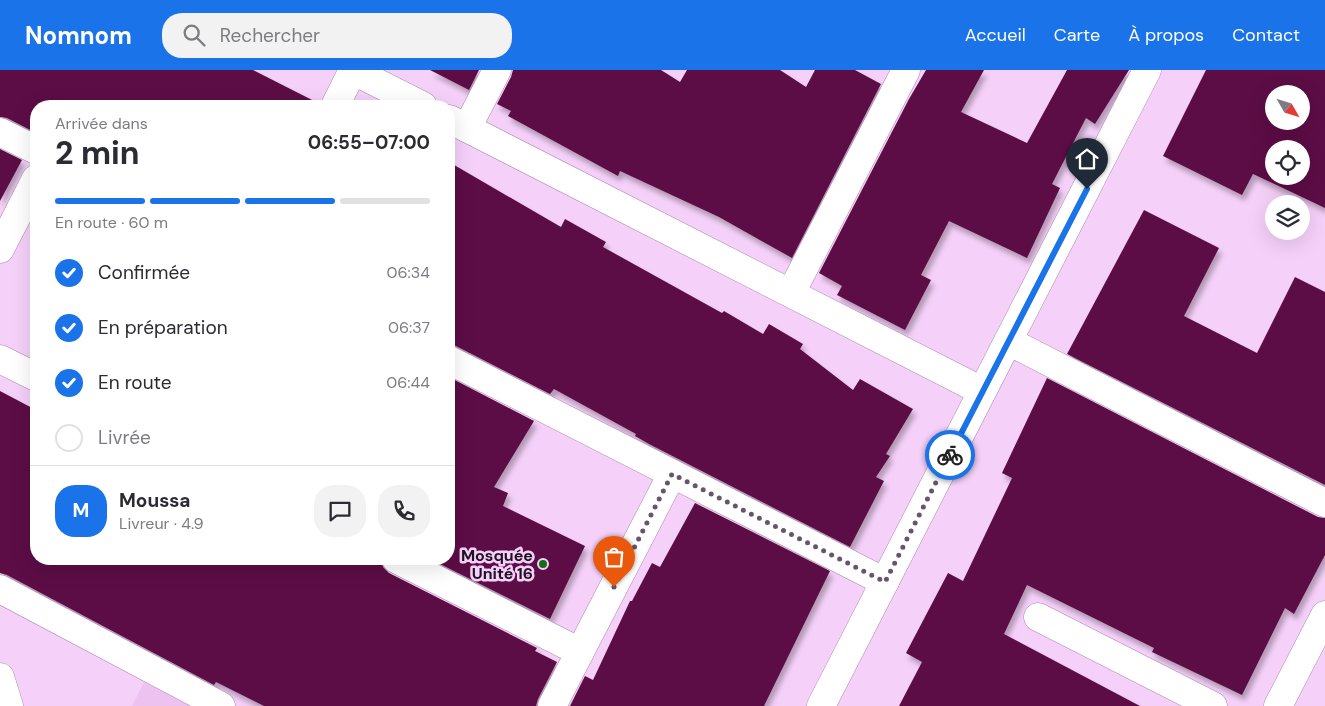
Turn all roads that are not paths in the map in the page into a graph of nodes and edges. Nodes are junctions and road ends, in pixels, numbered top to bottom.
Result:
1 (352, 70) edge
2 (497, 70) edge
3 (906, 70) edge
4 (1147, 70) edge
5 (337, 100) edge
6 (411, 100) edge
7 (458, 124) edge
8 (0, 132) edge
9 (30, 147) edge
10 (30, 191) edge
11 (0, 249) edge
12 (791, 294) junction
13 (1008, 341) junction
14 (0, 359) edge
15 (455, 363) edge
16 (30, 374) edge
17 (982, 391) junction
18 (672, 474) junction
19 (1325, 503) edge
20 (408, 565) edge
21 (885, 582) junction
22 (0, 589) edge
23 (1325, 615) edge
24 (1038, 617) dead end
25 (580, 652) junction
26 (0, 677) edge
27 (9, 706) edge
28 (221, 706) edge
29 (552, 706) edge
30 (821, 706) edge
31 (1213, 706) edge
32 (1278, 706) edge

1 - 5 street
1 - 6 street
2 - 7 street
3 - 12 street
4 - 13 street
7 - 12 street
8 - 9 street
10 - 11 street
12 - 17 street
13 - 17 street
13 - 19 street
14 - 16 street
15 - 18 street
17 - 21 street
18 - 21 street
18 - 25 street
20 - 25 street
21 - 30 street
22 - 28 street
23 - 32 street
24 - 31 street
25 - 29 street
26 - 27 street

